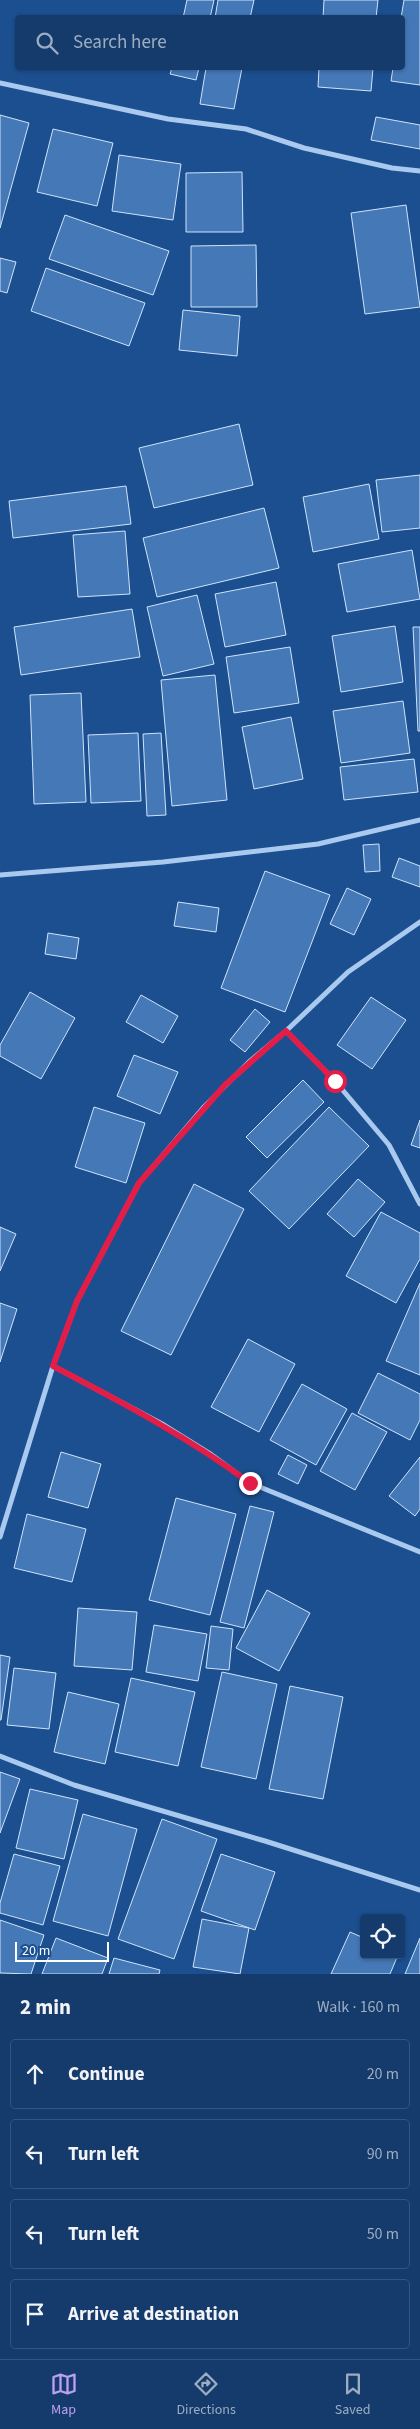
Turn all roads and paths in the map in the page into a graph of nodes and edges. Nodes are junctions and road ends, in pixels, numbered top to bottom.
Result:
1 (0, 83) edge
2 (420, 171) edge
3 (420, 820) edge
4 (0, 875) edge
5 (420, 922) edge
6 (286, 1031) junction
7 (420, 1204) edge
8 (53, 1366) junction
9 (0, 1537) edge
10 (420, 1552) edge
11 (0, 1756) edge
12 (420, 1890) edge

1 - 2 street
3 - 4 street
5 - 6 street
6 - 7 street
6 - 8 street
8 - 9 street
8 - 10 street
11 - 12 street

